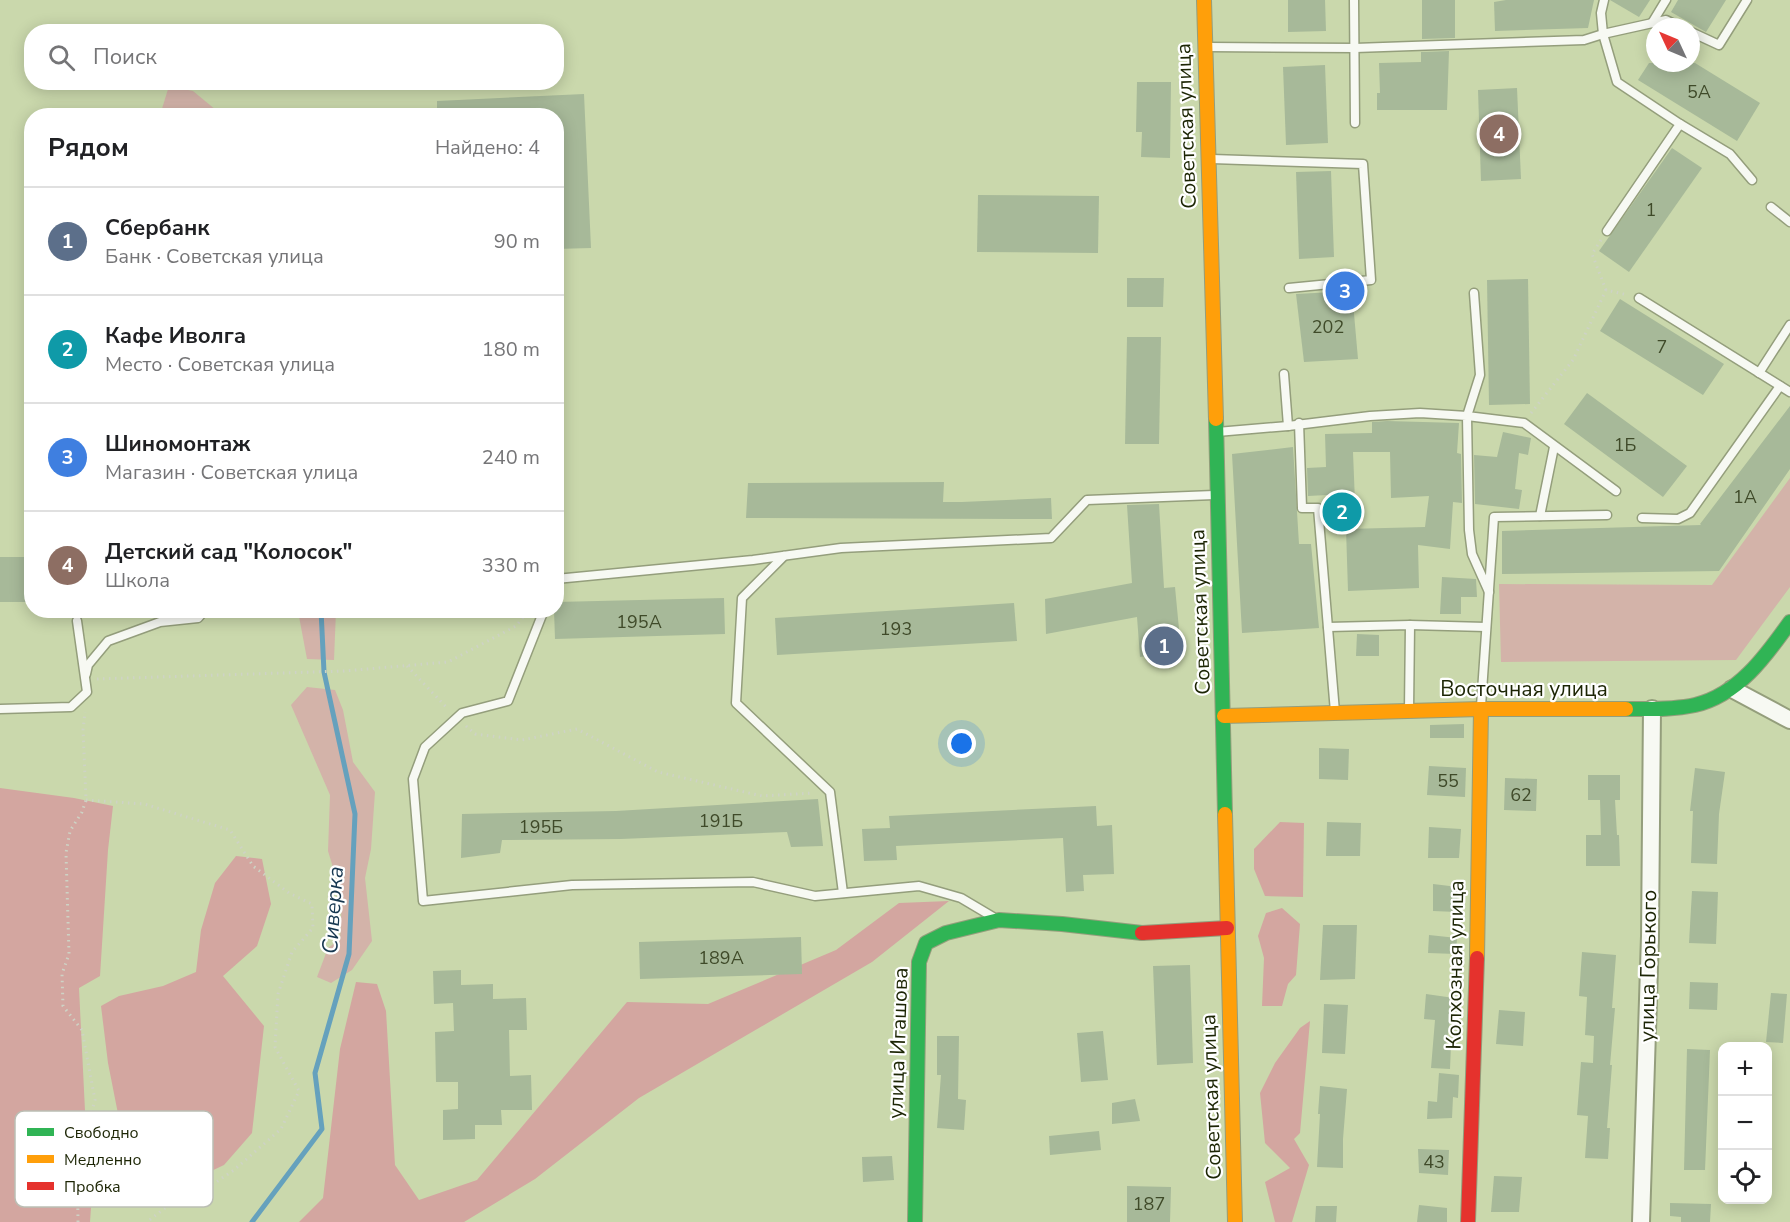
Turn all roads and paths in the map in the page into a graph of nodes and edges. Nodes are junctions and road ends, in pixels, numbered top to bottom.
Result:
1 (1204, 0) edge
2 (1354, 0) edge
3 (1604, 0) edge
4 (1666, 0) edge
5 (1747, 0) edge
6 (1655, 18) edge
7 (1646, 24) edge
8 (1603, 34) junction
9 (1700, 36) edge
10 (1205, 47) junction
11 (1355, 48) junction
12 (1355, 123) dead end
13 (1680, 124) junction
14 (1208, 159) junction
15 (1752, 180) dead end
16 (1771, 207) dead end
17 (1790, 222) edge
18 (1607, 231) joint
19 (1289, 288) dead end
20 (1606, 290) junction
21 (1474, 293) dead end
22 (1639, 298) joint
23 (1790, 325) edge
24 (1759, 373) junction
25 (1284, 374) dead end
26 (1780, 386) junction
27 (1790, 393) edge
28 (1467, 416) junction
29 (1299, 423) junction
30 (1524, 423) junction
31 (1287, 426) junction
32 (1216, 432) junction
33 (1554, 447) junction
34 (1616, 490) dead end
35 (1218, 495) junction
36 (1607, 515) dead end
37 (1540, 516) junction
38 (1642, 518) dead end
39 (784, 556) junction
40 (564, 578) edge
41 (1489, 592) junction
42 (198, 618) edge
43 (522, 618) edge
44 (541, 618) edge
45 (77, 621) dead end
46 (1790, 622) edge
47 (1410, 625) junction
48 (1328, 627) junction
49 (1486, 627) junction
50 (407, 666) junction
51 (85, 680) junction
52 (1732, 688) junction
53 (87, 692) junction
54 (0, 709) edge
55 (1481, 709) junction
56 (1652, 709) junction
57 (1409, 711) junction
58 (1335, 713) junction
59 (1224, 716) junction
60 (457, 718) junction
61 (1790, 720) edge
62 (830, 792) junction
63 (86, 800) junction
64 (843, 893) junction
65 (999, 920) junction
66 (1227, 928) junction
67 (92, 1111) edge
68 (213, 1184) edge
69 (78, 1207) edge
70 (169, 1207) edge
71 (78, 1222) edge
72 (147, 1222) edge
73 (915, 1222) edge
74 (1235, 1222) edge
75 (1468, 1222) edge
76 (1641, 1222) edge

1 - 10 main road, Советская улица
2 - 11 lane
3 - 8 lane
4 - 6 lane
5 - 9 lane
7 - 8 lane
8 - 11 lane
8 - 13 lane
10 - 11 lane
10 - 14 main road, Советская улица
11 - 12 lane
13 - 15 lane
13 - 18 lane
14 - 19 lane
14 - 32 main road, Советская улица
16 - 17 lane
18 - 20 path
20 - 22 path
20 - 30 path
21 - 28 lane
22 - 24 lane
23 - 24 lane
24 - 26 lane
25 - 31 lane
26 - 27 lane
26 - 38 lane
28 - 29 lane
28 - 30 lane
28 - 41 lane
29 - 31 lane
29 - 48 lane
30 - 33 lane
31 - 32 lane
32 - 35 main road, Советская улица
33 - 34 lane
33 - 37 lane
35 - 39 lane
35 - 59 main road, Советская улица
36 - 37 lane
37 - 41 lane
39 - 40 lane
39 - 62 lane
41 - 49 lane
42 - 51 lane
43 - 50 path
44 - 60 lane
45 - 51 lane
46 - 52 main road, Восточная улица
47 - 48 lane
47 - 49 lane
47 - 57 lane
48 - 58 lane
49 - 55 lane
50 - 51 path
50 - 60 path
51 - 53 lane
52 - 56 main road, Восточная улица
52 - 61 street
53 - 54 lane
53 - 63 path
55 - 56 main road, Восточная улица
55 - 57 main road, Восточная улица
55 - 75 main road, Колхозная улица
56 - 76 street, улица Горького
57 - 58 main road, Восточная улица
58 - 59 main road, Восточная улица
59 - 66 main road, Советская улица
60 - 62 path
60 - 64 lane
62 - 64 lane
63 - 67 path
63 - 68 path
64 - 65 lane
65 - 66 main road
65 - 73 main road, улица Игашова
66 - 74 main road, Советская улица
69 - 71 path
70 - 72 path

